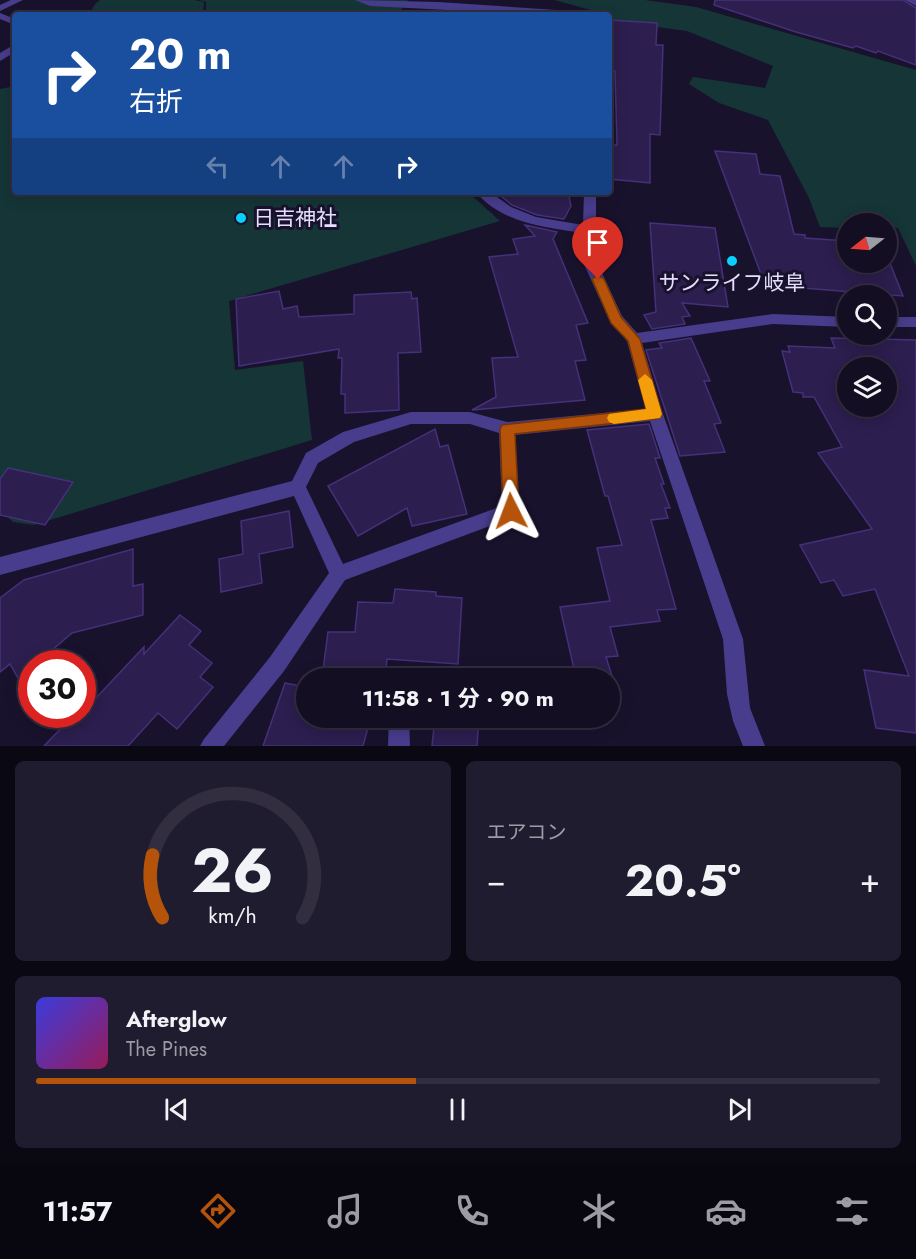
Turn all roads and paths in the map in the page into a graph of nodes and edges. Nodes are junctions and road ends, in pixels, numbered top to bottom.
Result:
1 (19, 0) edge
2 (359, 0) edge
3 (528, 0) edge
4 (909, 0) edge
5 (389, 3) junction
6 (916, 3) edge
7 (0, 8) edge
8 (387, 12) edge
9 (540, 12) edge
10 (567, 12) edge
11 (486, 195) edge
12 (590, 195) edge
13 (591, 230) junction
14 (837, 322) edge
15 (897, 322) edge
16 (916, 322) edge
17 (634, 339) junction
18 (655, 414) junction
19 (507, 429) junction
20 (298, 487) junction
21 (0, 566) edge
22 (339, 574) junction
23 (399, 728) edge
24 (211, 746) edge
25 (399, 746) edge
26 (754, 746) edge

1 - 7 street
2 - 5 street
3 - 10 street
4 - 6 street
5 - 8 street
5 - 9 street
11 - 13 street
12 - 13 street
13 - 17 street
14 - 17 street
15 - 16 street
17 - 18 street
18 - 19 street
18 - 26 street
19 - 20 street
19 - 22 street
20 - 21 street
20 - 22 street
22 - 24 street
23 - 25 street

